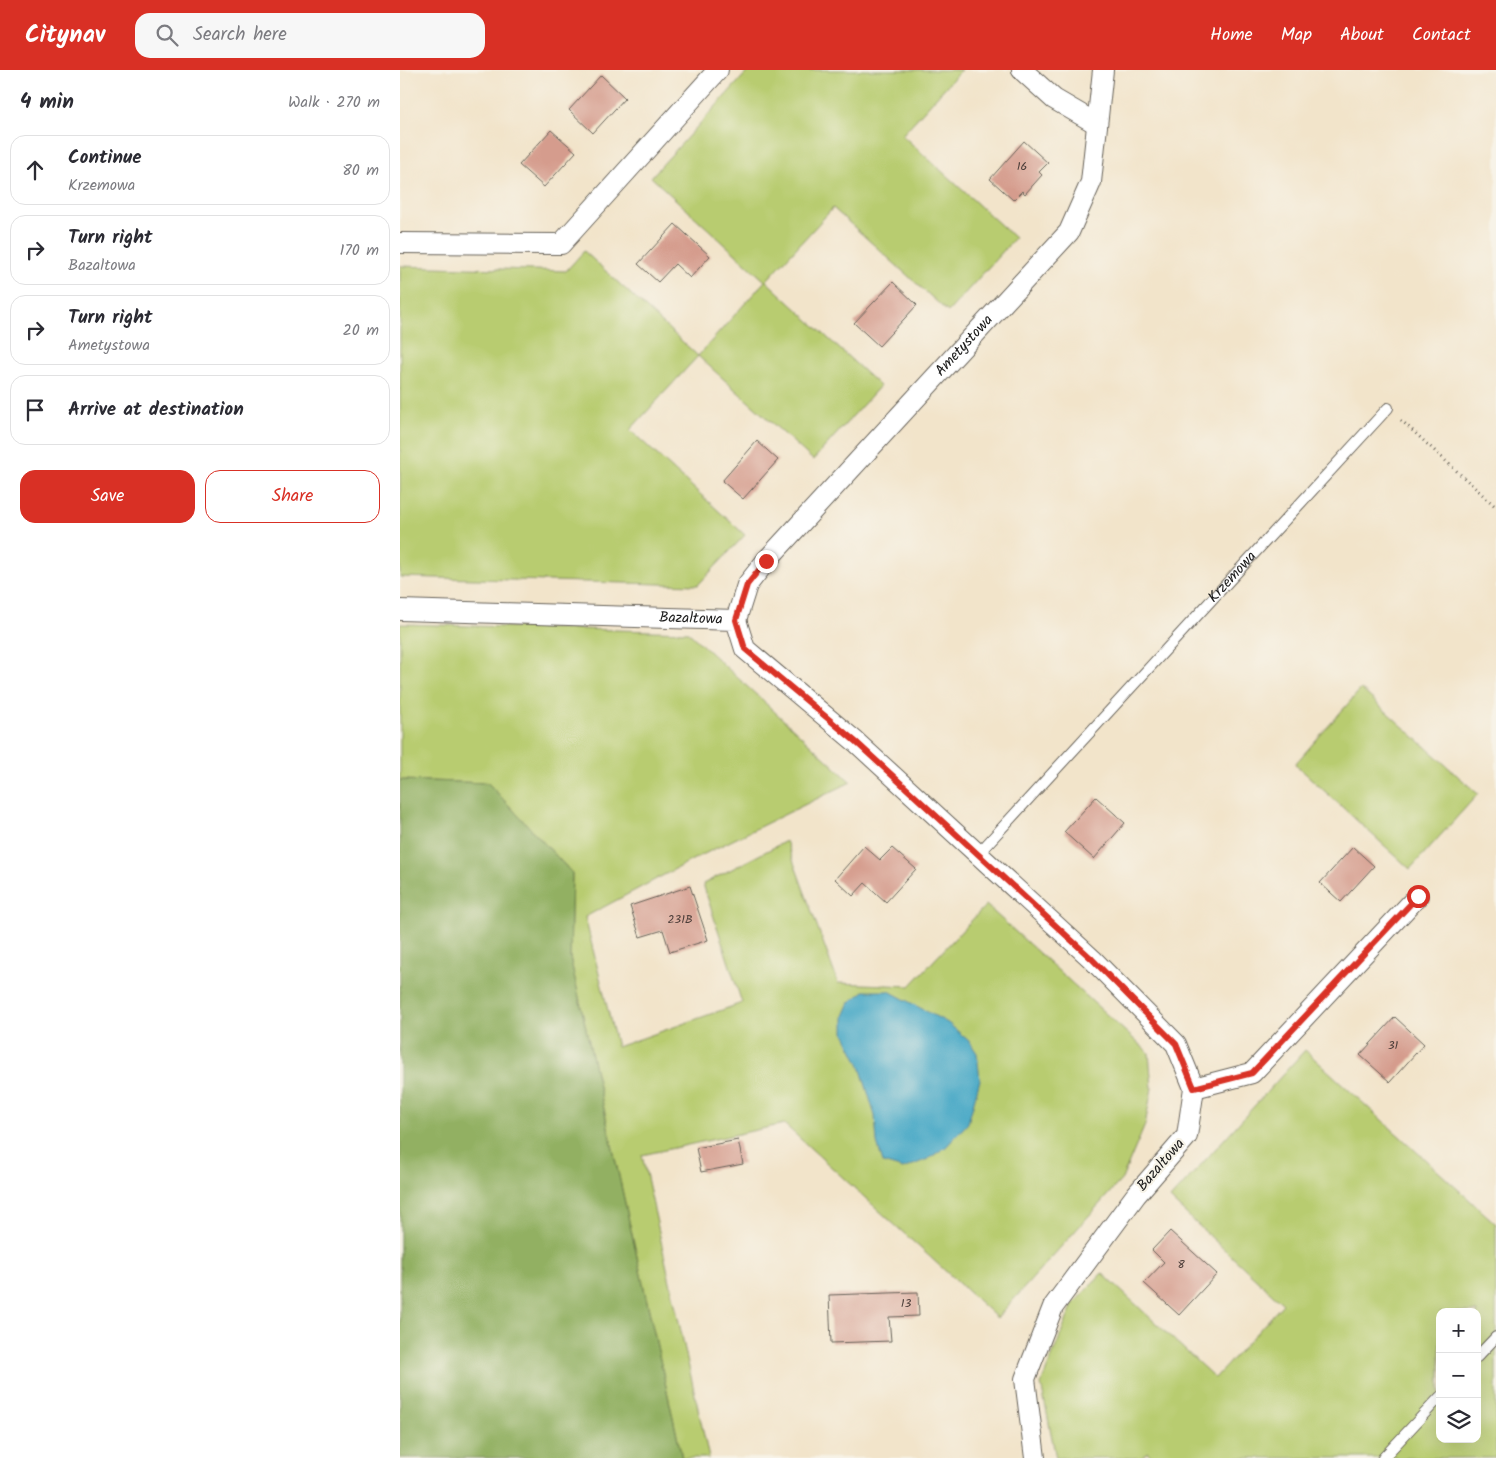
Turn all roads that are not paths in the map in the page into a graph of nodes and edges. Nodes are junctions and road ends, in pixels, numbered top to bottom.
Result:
1 (718, 70) edge
2 (1022, 70) edge
3 (1103, 70) edge
4 (1097, 124) junction
5 (400, 243) edge
6 (1388, 408) road end
7 (400, 610) edge
8 (736, 620) junction
9 (978, 854) junction
10 (1418, 896) dead end
11 (1194, 1088) junction
12 (1496, 1337) edge
13 (1481, 1353) edge
14 (1439, 1398) edge
15 (1036, 1458) edge
16 (1383, 1458) edge

1 - 5 street
2 - 4 street
3 - 4 street, Ametystowa
4 - 8 street, Ametystowa
6 - 9 lane, Krzemowa
7 - 8 street, Bazaltowa
8 - 9 street, Bazaltowa
9 - 11 street, Bazaltowa
10 - 11 street
11 - 15 street, Bazaltowa
12 - 13 lane
14 - 16 lane

